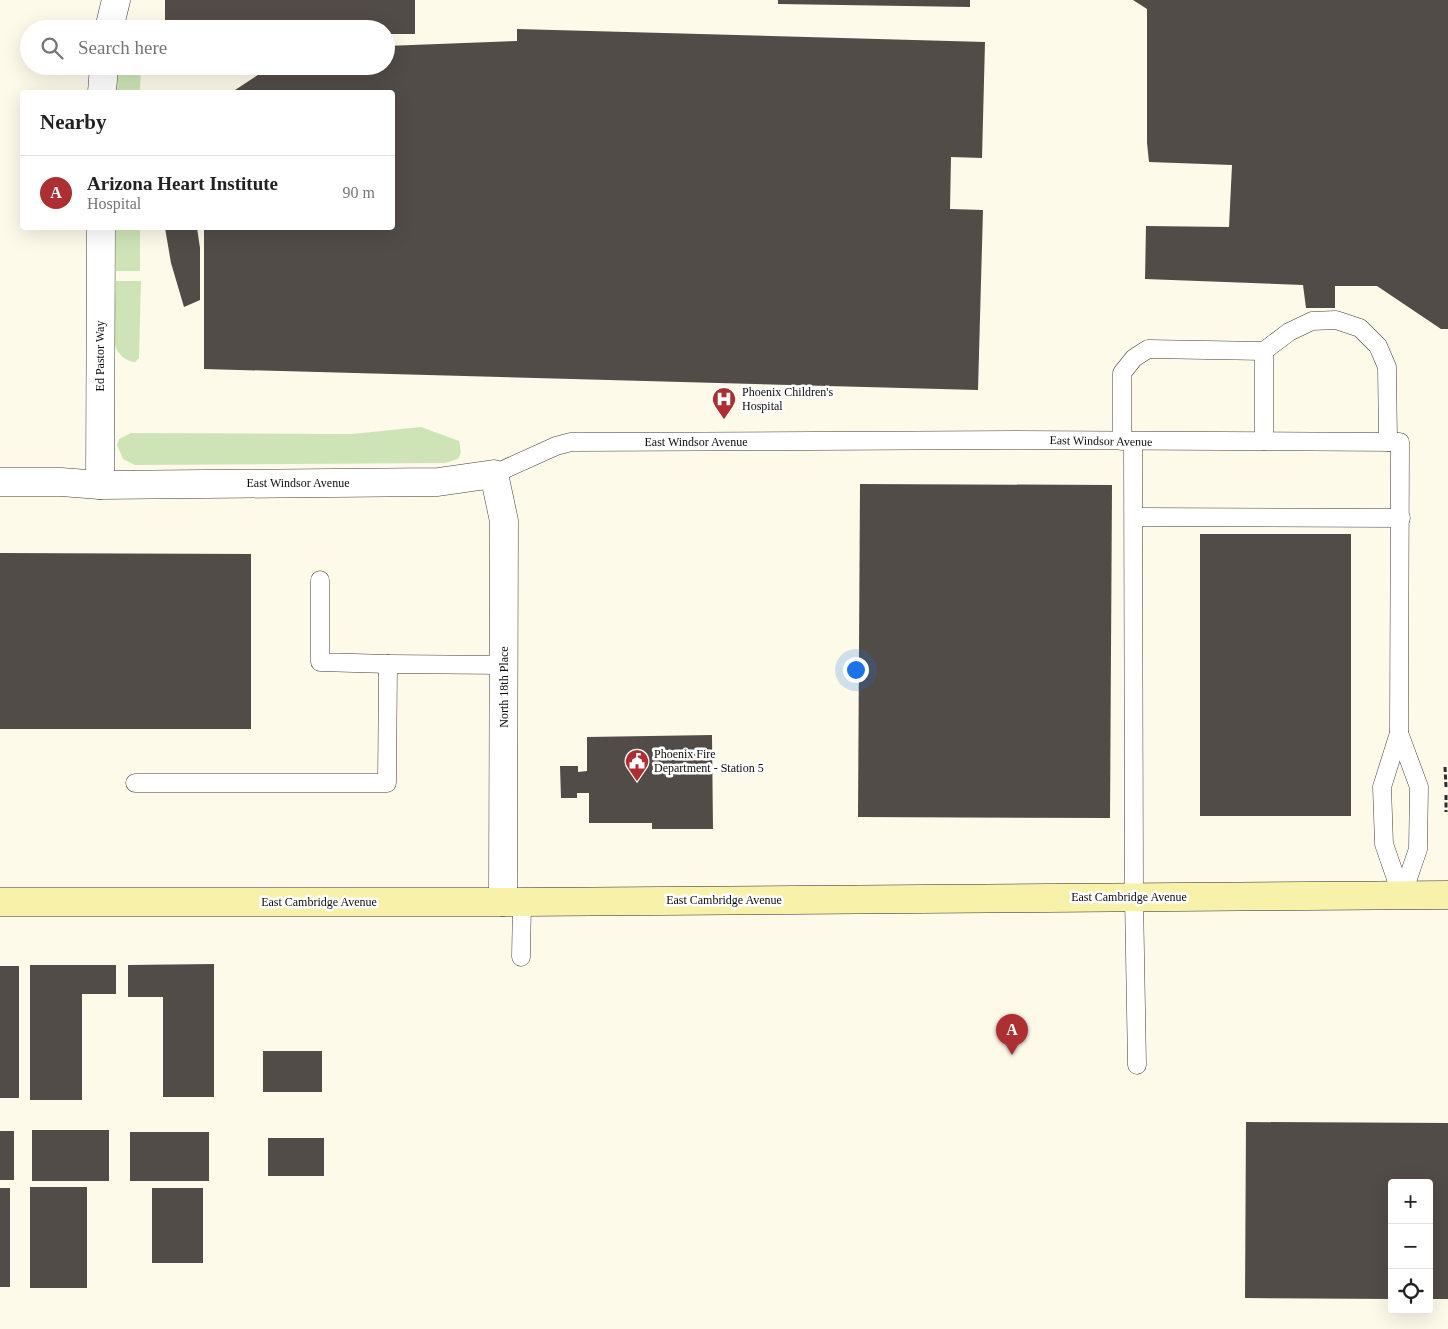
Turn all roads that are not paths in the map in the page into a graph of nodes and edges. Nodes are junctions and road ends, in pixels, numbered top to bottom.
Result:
1 (116, 0) edge
2 (111, 20) edge
3 (103, 75) edge
4 (102, 90) edge
5 (101, 230) edge
6 (1264, 351) junction
7 (1127, 441) junction
8 (1264, 441) junction
9 (1394, 442) junction
10 (494, 474) junction
11 (0, 482) edge
12 (100, 485) junction
13 (1134, 517) junction
14 (1401, 518) junction
15 (320, 580) dead end
16 (388, 664) junction
17 (504, 666) junction
18 (1399, 733) junction
19 (135, 783) dead end
20 (1448, 895) edge
21 (1402, 896) junction
22 (1134, 898) junction
23 (0, 902) edge
24 (513, 902) junction
25 (521, 957) dead end
26 (1137, 1065) dead end

1 - 2 street
3 - 4 street
5 - 12 street, Ed Pastor Way
6 - 7 lane
6 - 8 lane
6 - 9 lane
7 - 8 lane, East Windsor Avenue
7 - 10 lane, East Windsor Avenue
7 - 13 lane
8 - 9 lane, East Windsor Avenue
9 - 14 lane
10 - 12 street, East Windsor Avenue
10 - 17 street, North 18th Place
11 - 12 street, East Windsor Avenue
13 - 14 lane
13 - 22 lane
14 - 18 lane
15 - 16 lane
16 - 17 lane
16 - 19 lane
17 - 24 street, North 18th Place
18 - 21 lane
18 - 21 lane
20 - 21 street, East Cambridge Avenue
21 - 22 street, East Cambridge Avenue
22 - 24 street, East Cambridge Avenue
22 - 26 lane
23 - 24 street, East Cambridge Avenue
24 - 25 lane

